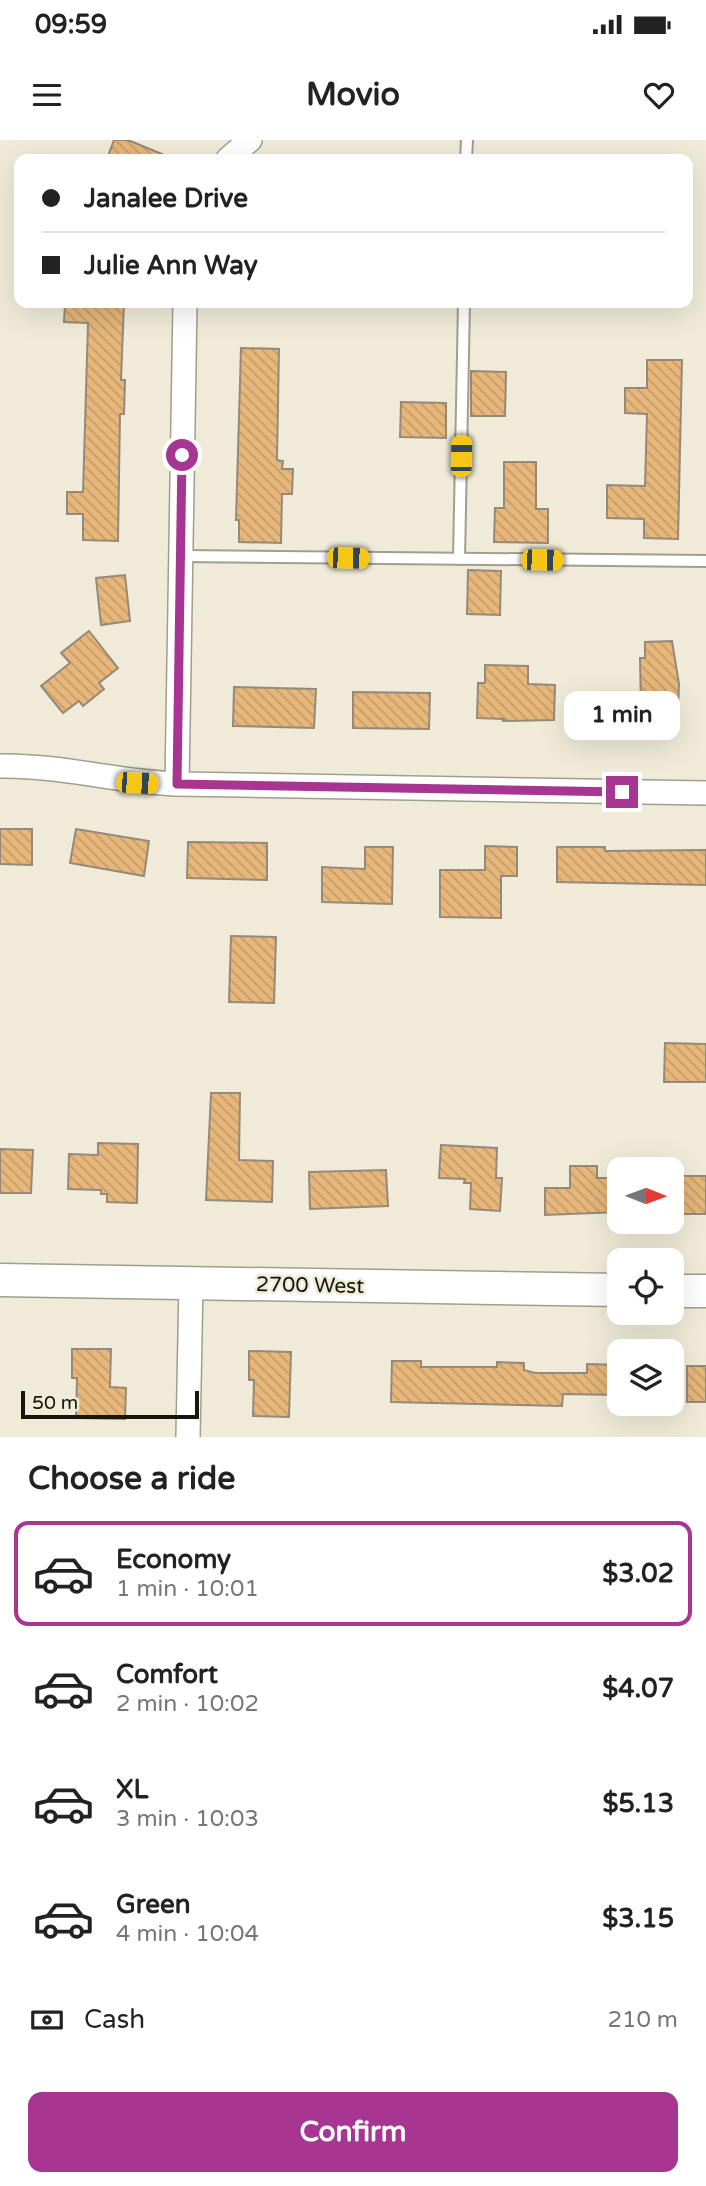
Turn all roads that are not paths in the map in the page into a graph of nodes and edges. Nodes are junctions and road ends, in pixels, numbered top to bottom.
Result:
1 (250, 140) edge
2 (234, 154) edge
3 (185, 308) edge
4 (464, 308) edge
5 (180, 556) junction
6 (459, 559) junction
7 (706, 561) edge
8 (0, 766) edge
9 (177, 784) junction
10 (706, 793) edge
11 (0, 1280) edge
12 (191, 1283) junction
13 (607, 1290) edge
14 (684, 1290) edge
15 (706, 1291) edge
16 (188, 1437) edge

1 - 2 street
3 - 5 street
4 - 6 lane
5 - 6 lane
5 - 9 street
6 - 7 lane
8 - 9 street
9 - 10 street
11 - 12 main road, 2700 West
12 - 13 main road, 2700 West
12 - 16 street
14 - 15 main road

